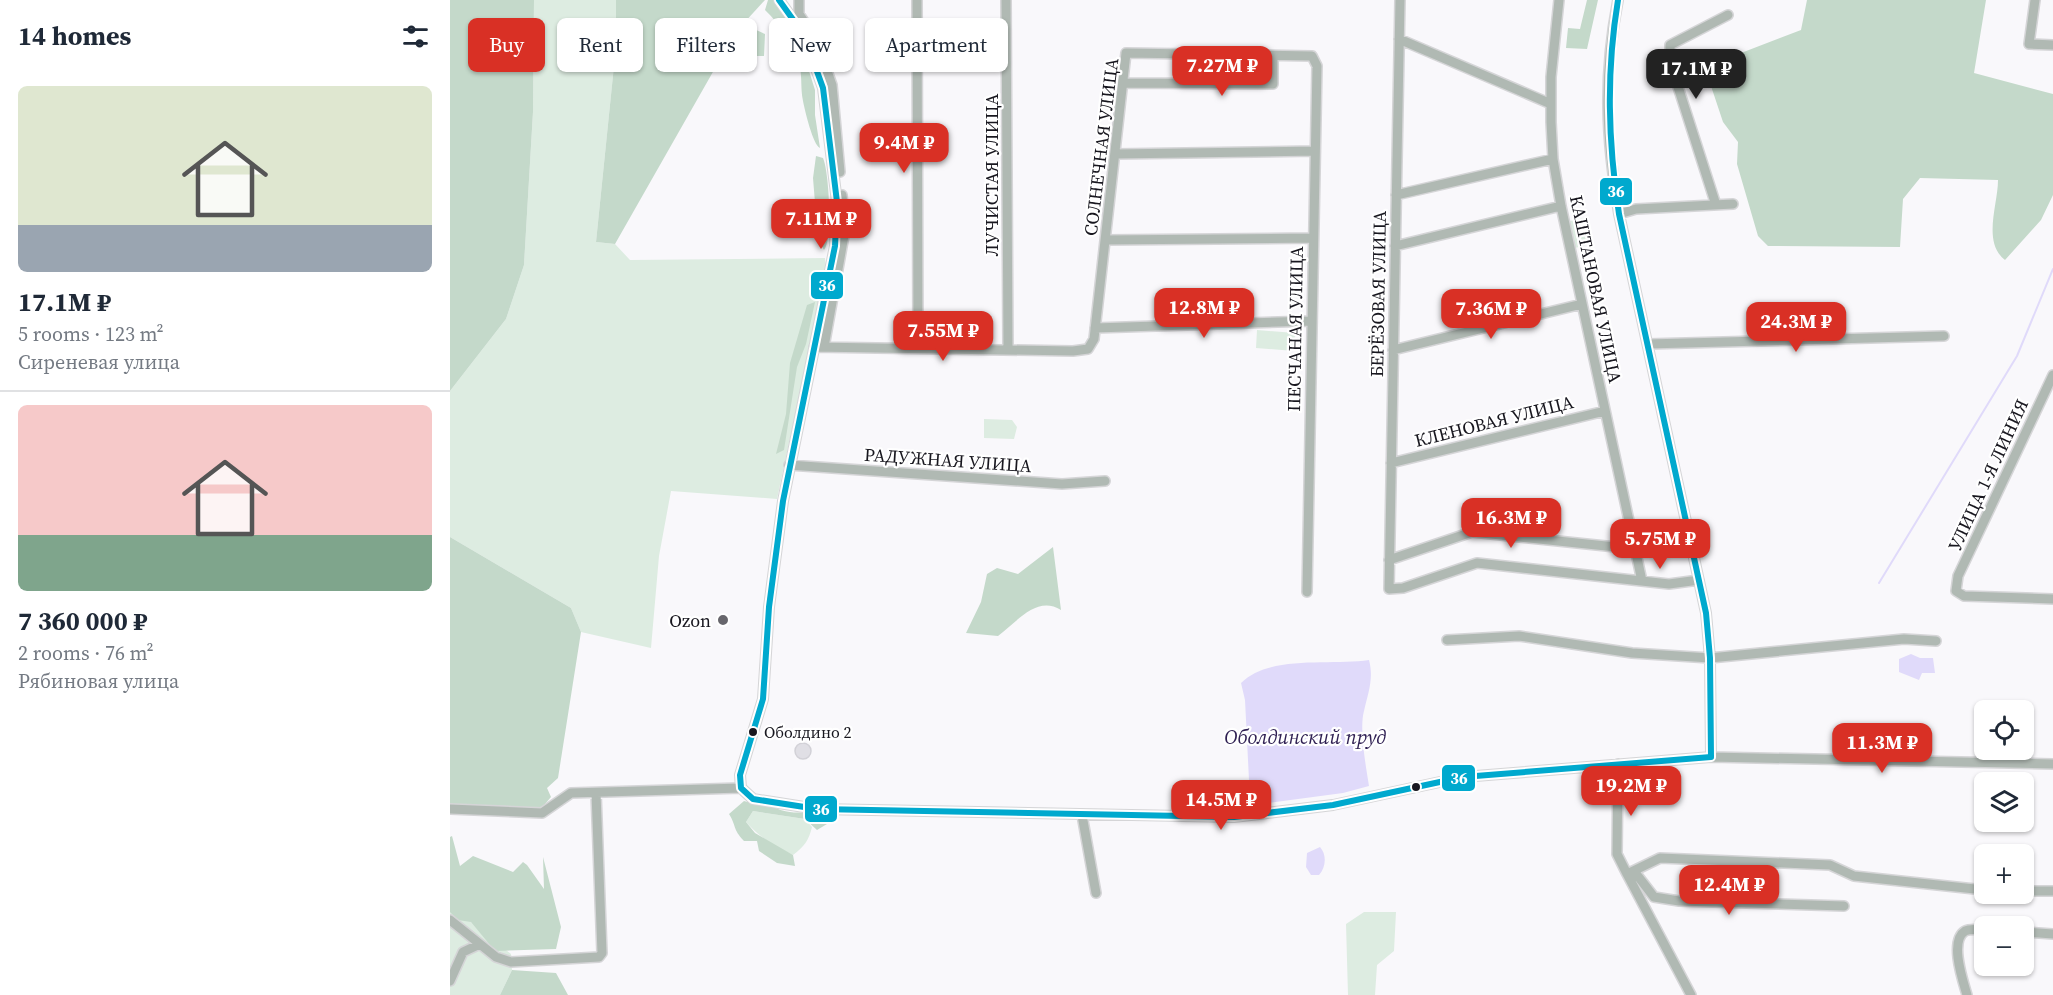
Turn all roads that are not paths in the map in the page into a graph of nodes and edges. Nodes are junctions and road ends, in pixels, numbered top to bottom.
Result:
1 (779, 0) edge
2 (799, 0) edge
3 (917, 0) edge
4 (1006, 0) edge
5 (1400, 0) edge
6 (1559, 0) edge
7 (1618, 0) edge
8 (2035, 0) edge
9 (1728, 15) dead end
10 (1399, 39) junction
11 (2053, 45) edge
12 (1273, 56) junction
13 (1317, 66) joint
14 (1123, 83) junction
15 (1551, 104) junction
16 (1315, 151) junction
17 (1115, 154) junction
18 (1553, 159) junction
19 (1396, 195) junction
20 (1733, 204) dead end
21 (1716, 205) junction
22 (1561, 206) junction
23 (1619, 214) junction
24 (1313, 238) junction
25 (1105, 240) junction
26 (1395, 246) junction
27 (1582, 304) junction
28 (1311, 321) junction
29 (1095, 328) junction
30 (1944, 336) dead end
31 (1648, 344) junction
32 (819, 347) junction
33 (918, 348) junction
34 (1008, 350) junction
35 (1393, 350) junction
36 (2053, 375) edge
37 (1605, 411) junction
38 (1391, 463) junction
39 (789, 465) junction
40 (1105, 481) dead end
41 (1635, 549) junction
42 (1389, 560) junction
43 (1699, 580) junction
44 (1642, 581) junction
45 (1307, 592) dead end
46 (2053, 599) edge
47 (1448, 640) dead end
48 (1936, 641) dead end
49 (1710, 658) junction
50 (1711, 757) junction
51 (1618, 764) junction
52 (2053, 764) edge
53 (741, 788) junction
54 (596, 793) junction
55 (450, 809) edge
56 (1082, 815) junction
57 (1627, 874) junction
58 (1974, 889) edge
59 (2034, 891) edge
60 (2053, 891) edge
61 (1096, 893) dead end
62 (1844, 906) dead end
63 (451, 923) edge
64 (1974, 930) edge
65 (2034, 933) edge
66 (2053, 934) edge
67 (480, 944) junction
68 (450, 981) edge
69 (1691, 995) edge
70 (1967, 995) edge

1 - 32 street
2 - 32 street
3 - 33 street
4 - 34 street, ЛУЧИСТАЯ УЛИЦА
5 - 10 street, БЕРЁЗОВАЯ УЛИЦА
6 - 15 street, КАШТАНОВАЯ УЛИЦА
7 - 23 street
8 - 11 street
9 - 21 street
10 - 15 street
10 - 19 street, БЕРЁЗОВАЯ УЛИЦА
12 - 13 street, СОЛНЕЧНАЯ УЛИЦА
12 - 14 street, СОЛНЕЧНАЯ УЛИЦА
12 - 14 street
13 - 16 street, ПЕСЧАНАЯ УЛИЦА
14 - 17 street, СОЛНЕЧНАЯ УЛИЦА
15 - 18 street, КАШТАНОВАЯ УЛИЦА
16 - 17 street
16 - 24 street, ПЕСЧАНАЯ УЛИЦА
17 - 25 street, СОЛНЕЧНАЯ УЛИЦА
18 - 19 street
18 - 22 street, КАШТАНОВАЯ УЛИЦА
19 - 26 street, БЕРЁЗОВАЯ УЛИЦА
20 - 21 street
21 - 23 street
22 - 26 street
22 - 27 street, КАШТАНОВАЯ УЛИЦА
23 - 31 street
24 - 25 street
24 - 28 street, ПЕСЧАНАЯ УЛИЦА
25 - 29 street, СОЛНЕЧНАЯ УЛИЦА
26 - 35 street, БЕРЁЗОВАЯ УЛИЦА
27 - 35 street
27 - 37 street, КАШТАНОВАЯ УЛИЦА
28 - 29 street
28 - 45 street, ПЕСЧАНАЯ УЛИЦА
29 - 34 street, СОЛНЕЧНАЯ УЛИЦА
30 - 31 street
31 - 43 street
32 - 33 street
32 - 39 street
33 - 34 street
35 - 38 street, БЕРЁЗОВАЯ УЛИЦА
36 - 46 street, УЛИЦА 1-Я ЛИНИЯ
37 - 38 street, КЛЕНОВАЯ УЛИЦА
37 - 41 street, КАШТАНОВАЯ УЛИЦА
38 - 42 street, БЕРЁЗОВАЯ УЛИЦА
39 - 40 street, РАДУЖНАЯ УЛИЦА
39 - 53 street
41 - 42 street
41 - 44 street, КАШТАНОВАЯ УЛИЦА
42 - 44 street, БЕРЁЗОВАЯ УЛИЦА
43 - 44 street
43 - 49 street
47 - 49 street
48 - 49 street
49 - 50 street
50 - 51 street
50 - 52 street
51 - 56 street
51 - 57 street
53 - 54 street
53 - 56 street
54 - 55 street
54 - 67 street
56 - 61 street
57 - 58 street
57 - 62 street
57 - 69 street
59 - 60 street
63 - 67 street
64 - 70 street
65 - 66 street
67 - 68 street

